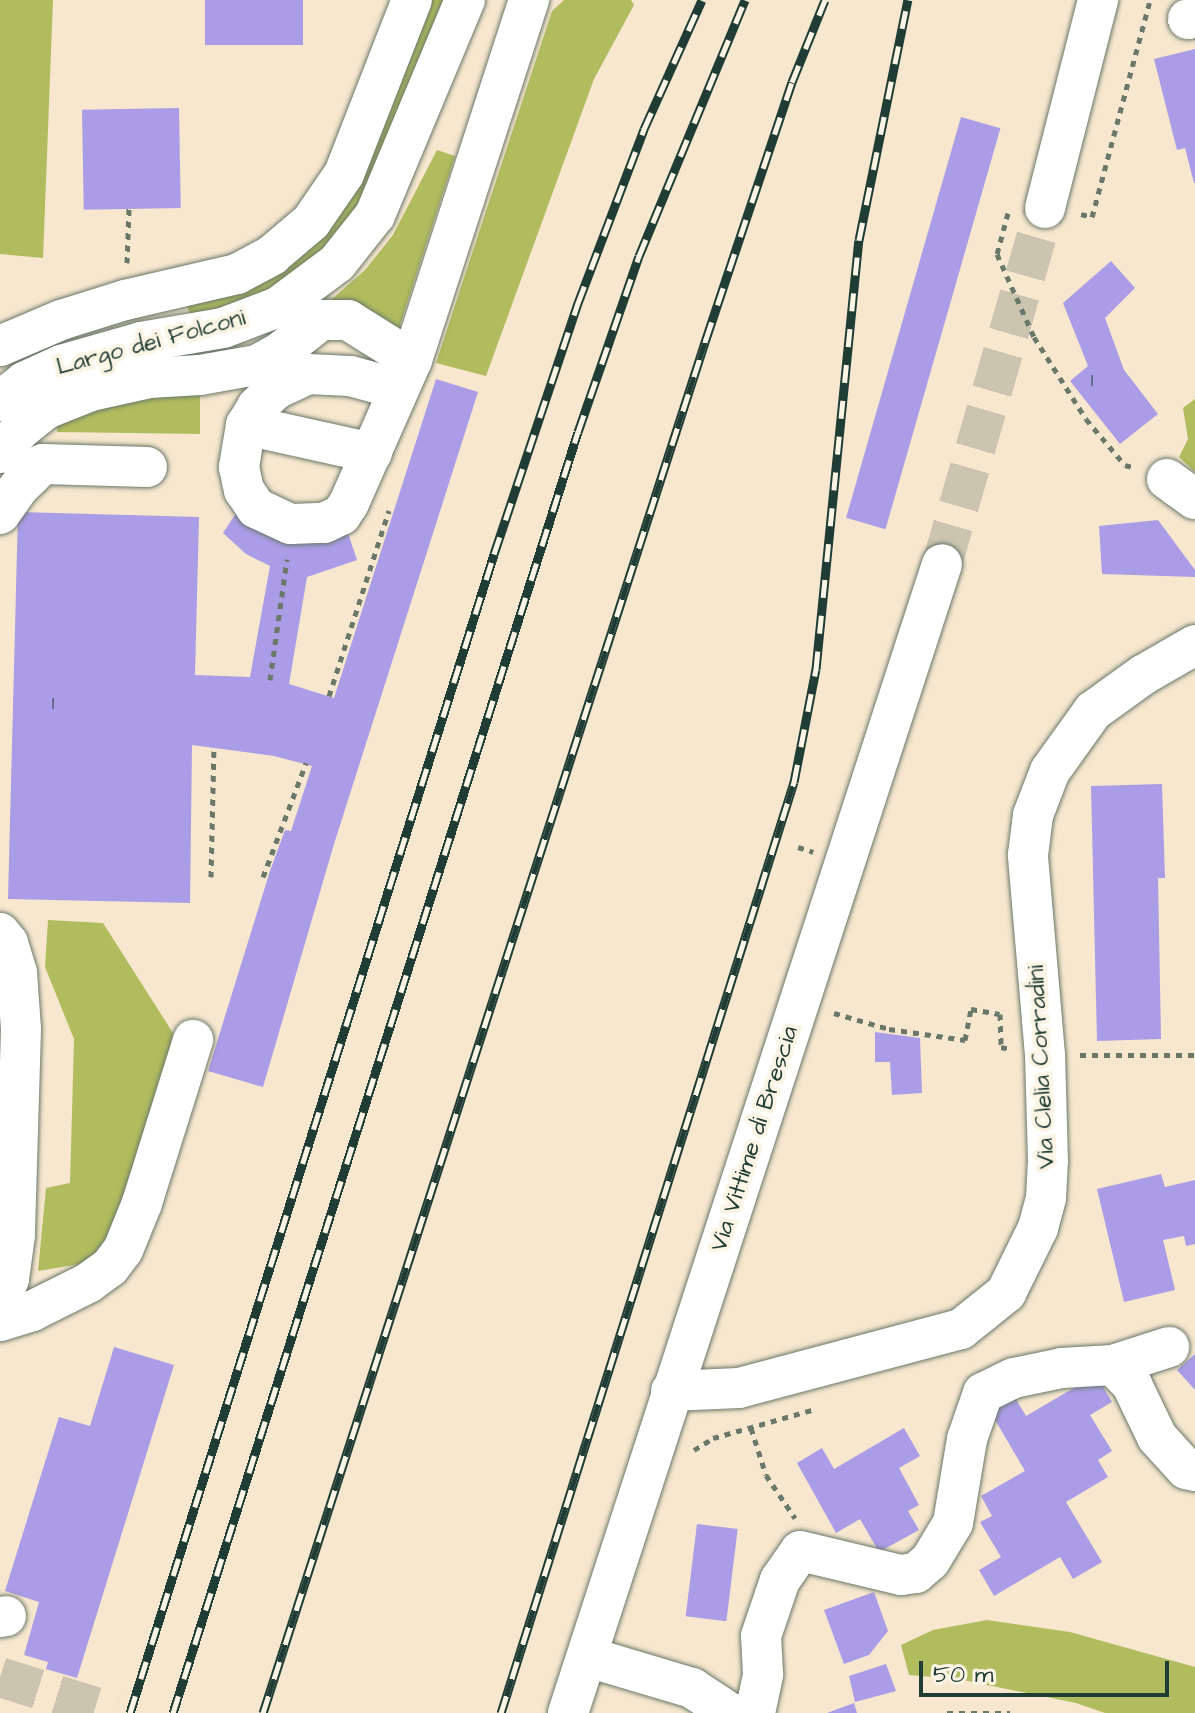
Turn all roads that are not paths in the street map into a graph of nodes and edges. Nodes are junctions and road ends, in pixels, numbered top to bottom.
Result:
1 (412, 0) edge
2 (465, 0) edge
3 (529, 0) edge
4 (1098, 0) edge
5 (1045, 206) tunnel mouth
6 (0, 346) edge
7 (405, 374) junction
8 (0, 401) edge
9 (246, 425) junction
10 (0, 453) edge
11 (372, 453) junction
12 (147, 467) dead end
13 (0, 514) edge
14 (942, 564) tunnel mouth
15 (1195, 645) edge
16 (0, 933) edge
17 (193, 1040) dead end
18 (8, 1157) edge
19 (0, 1321) edge
20 (1169, 1347) dead end
21 (1113, 1365) junction
22 (671, 1391) junction
23 (1195, 1471) edge
24 (588, 1657) junction
25 (568, 1713) edge
26 (730, 1713) edge
27 (755, 1713) edge

1 - 6 street, Largo dei Folconi
2 - 8 street, Largo dei Folconi
3 - 7 street
4 - 5 street
7 - 9 street
7 - 10 street
7 - 11 street
9 - 11 street
9 - 11 street
12 - 13 street
14 - 22 street, Via Vittime di Brescia
15 - 22 street, Via Clelia Corradini
16 - 18 street
17 - 19 street
20 - 21 street
21 - 23 street
21 - 27 street
22 - 24 street, Via Vittime di Brescia
24 - 25 street, Via Vittime di Brescia
24 - 26 street

